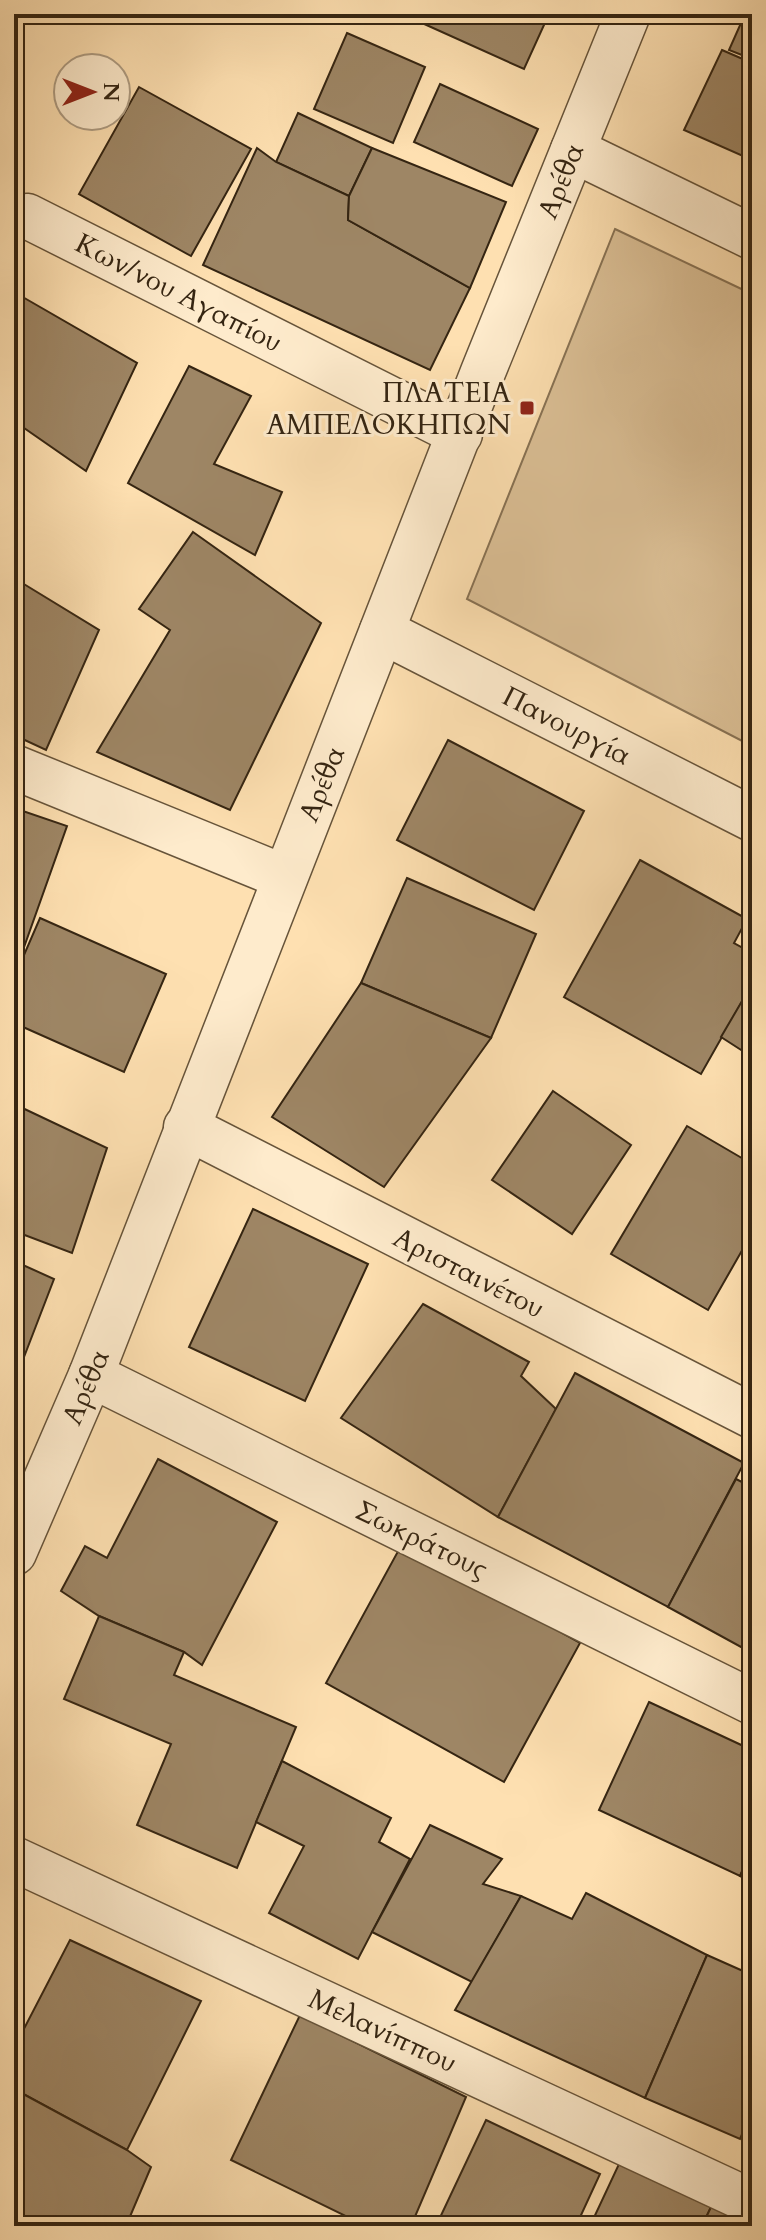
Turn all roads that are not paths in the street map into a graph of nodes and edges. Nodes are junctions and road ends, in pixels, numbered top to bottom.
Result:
1 (628, 14) edge
2 (573, 150) junction
3 (27, 216) dead end
4 (752, 237) edge
5 (460, 434) junction
6 (382, 631) junction
7 (14, 767) edge
8 (752, 819) edge
9 (284, 877) junction
10 (186, 1127) junction
11 (91, 1375) junction
12 (752, 1416) edge
13 (14, 1553) edge
14 (752, 1702) edge
15 (14, 1859) edge
16 (752, 2202) edge

1 - 2 street, Αρέθα
2 - 4 street
2 - 5 street, Αρέθα
3 - 5 street, Κων/νου Αγαπίου
5 - 6 street, Αρέθα
6 - 8 street, Πανουργία
6 - 9 street, Αρέθα
7 - 9 street
9 - 10 street, Αρέθα
10 - 11 street, Αρέθα
10 - 12 street, Αρισταινέτου
11 - 13 street, Αρέθα
11 - 14 street, Σωκράτους
15 - 16 street, Μελανίππου

